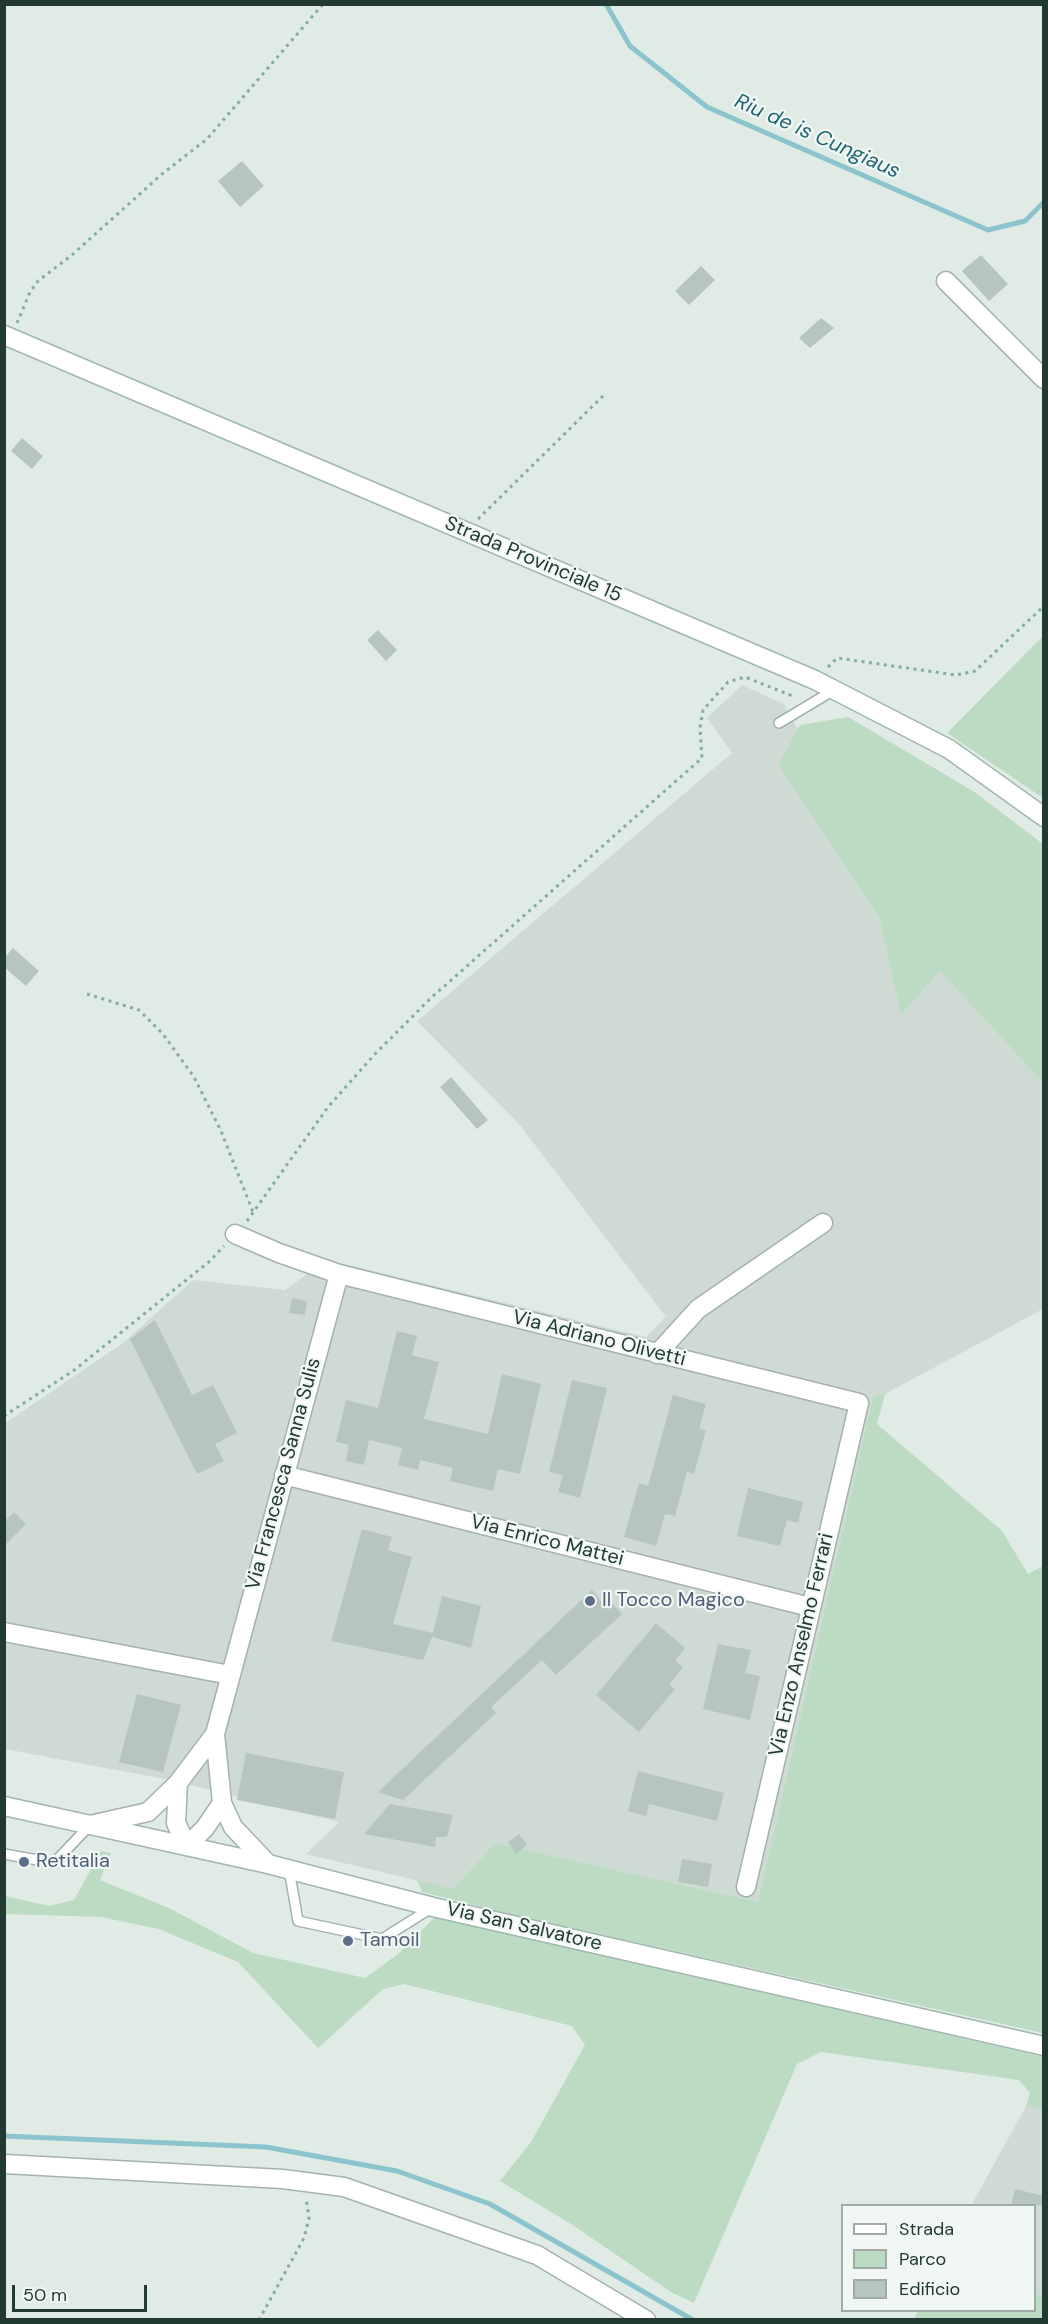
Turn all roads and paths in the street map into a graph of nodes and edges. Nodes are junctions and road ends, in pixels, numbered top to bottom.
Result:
1 (323, 4) edge
2 (946, 281) dead end
3 (7, 336) edge
4 (1044, 379) edge
5 (606, 393) dead end
6 (467, 532) junction
7 (1044, 606) edge
8 (815, 680) junction
9 (834, 690) junction
10 (810, 704) junction
11 (778, 723) dead end
12 (1044, 817) edge
13 (87, 994) dead end
14 (253, 1212) junction
15 (823, 1223) dead end
16 (236, 1234) junction
17 (339, 1274) junction
18 (657, 1354) junction
19 (859, 1403) joint
20 (4, 1416) edge
21 (284, 1475) junction
22 (810, 1607) junction
23 (4, 1632) edge
24 (230, 1675) junction
25 (215, 1734) junction
26 (178, 1783) junction
27 (222, 1803) junction
28 (4, 1806) edge
29 (90, 1825) junction
30 (187, 1846) junction
31 (4, 1854) edge
32 (268, 1864) junction
33 (289, 1869) junction
34 (746, 1887) dead end
35 (434, 1907) junction
36 (1044, 2046) edge
37 (4, 2164) edge
38 (297, 2181) junction
39 (259, 2319) edge
40 (646, 2319) edge

1 - 3 path
2 - 4 street
3 - 6 street, Strada Provinciale 15
5 - 6 path
6 - 8 street, Strada Provinciale 15
7 - 8 path
8 - 9 street, Strada Provinciale 15
9 - 10 lane
9 - 12 street, Strada Provinciale 15
10 - 11 lane
10 - 14 path
13 - 14 path
14 - 16 path
15 - 18 street
16 - 17 street, Via Adriano Olivetti
16 - 20 path
17 - 18 street, Via Adriano Olivetti
17 - 21 street, Via Francesca Sanna Sulis
18 - 19 street, Via Adriano Olivetti
19 - 22 street, Via Enzo Anselmo Ferrari
21 - 22 street, Via Enrico Mattei
21 - 24 street, Via Francesca Sanna Sulis
22 - 34 street, Via Enzo Anselmo Ferrari
23 - 24 street
24 - 25 street, Via Francesca Sanna Sulis
25 - 26 street, Via Francesca Sanna Sulis
25 - 27 street, Via Francesca Sanna Sulis
26 - 29 street, Via Francesca Sanna Sulis
26 - 30 street
27 - 30 street
27 - 32 street, Via Francesca Sanna Sulis
28 - 29 street, Via San Salvatore
29 - 30 street, Via San Salvatore
29 - 31 lane
30 - 32 street, Via San Salvatore
32 - 33 street, Via San Salvatore
33 - 35 street, Via San Salvatore
33 - 35 lane
35 - 36 street, Via San Salvatore
37 - 38 street
38 - 39 path
38 - 40 street

